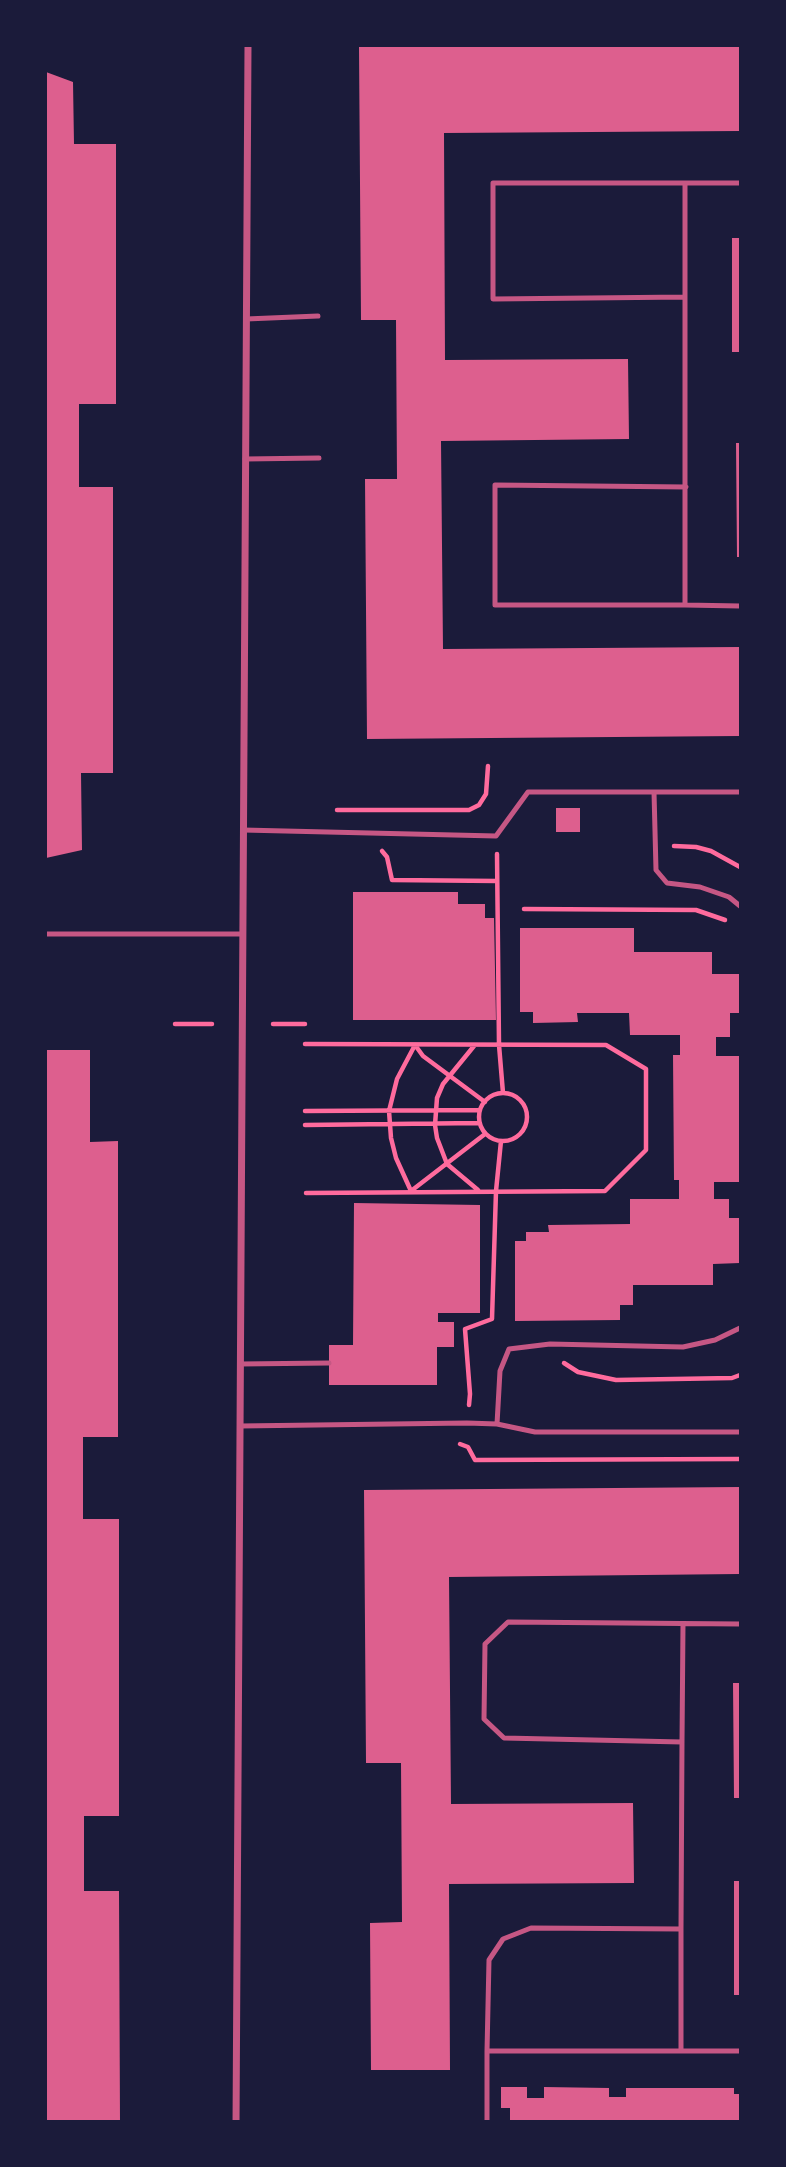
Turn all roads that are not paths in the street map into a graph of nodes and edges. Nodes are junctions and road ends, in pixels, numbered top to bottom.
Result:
1 (248, 46) edge
2 (685, 183) junction
3 (740, 183) edge
4 (685, 297) junction
5 (318, 316) dead end
6 (246, 319) junction
7 (319, 458) dead end
8 (245, 459) junction
9 (686, 487) junction
10 (685, 606) junction
11 (740, 606) edge
12 (654, 792) junction
13 (740, 792) edge
14 (243, 830) junction
15 (740, 906) edge
16 (46, 934) edge
17 (243, 934) junction
18 (740, 1328) edge
19 (329, 1363) dead end
20 (240, 1364) junction
21 (497, 1424) junction
22 (240, 1426) junction
23 (740, 1432) edge
24 (683, 1624) junction
25 (740, 1624) edge
26 (682, 1742) junction
27 (681, 1929) junction
28 (487, 2051) junction
29 (681, 2051) junction
30 (740, 2051) edge
31 (236, 2122) edge
32 (487, 2122) edge

1 - 6 street
2 - 3 lane
2 - 4 lane
2 - 4 lane
4 - 9 lane
5 - 6 lane
6 - 8 street
7 - 8 lane
8 - 14 street
9 - 10 lane
9 - 10 lane
10 - 11 lane
12 - 13 lane
12 - 14 lane
12 - 15 lane
14 - 17 street
16 - 17 lane
17 - 20 street
18 - 21 lane
19 - 20 lane
20 - 22 street
21 - 22 lane
21 - 23 lane
22 - 31 street
24 - 25 lane
24 - 26 lane
24 - 26 lane
26 - 27 lane
27 - 28 lane
27 - 29 lane
28 - 29 lane
28 - 32 lane
29 - 30 lane

